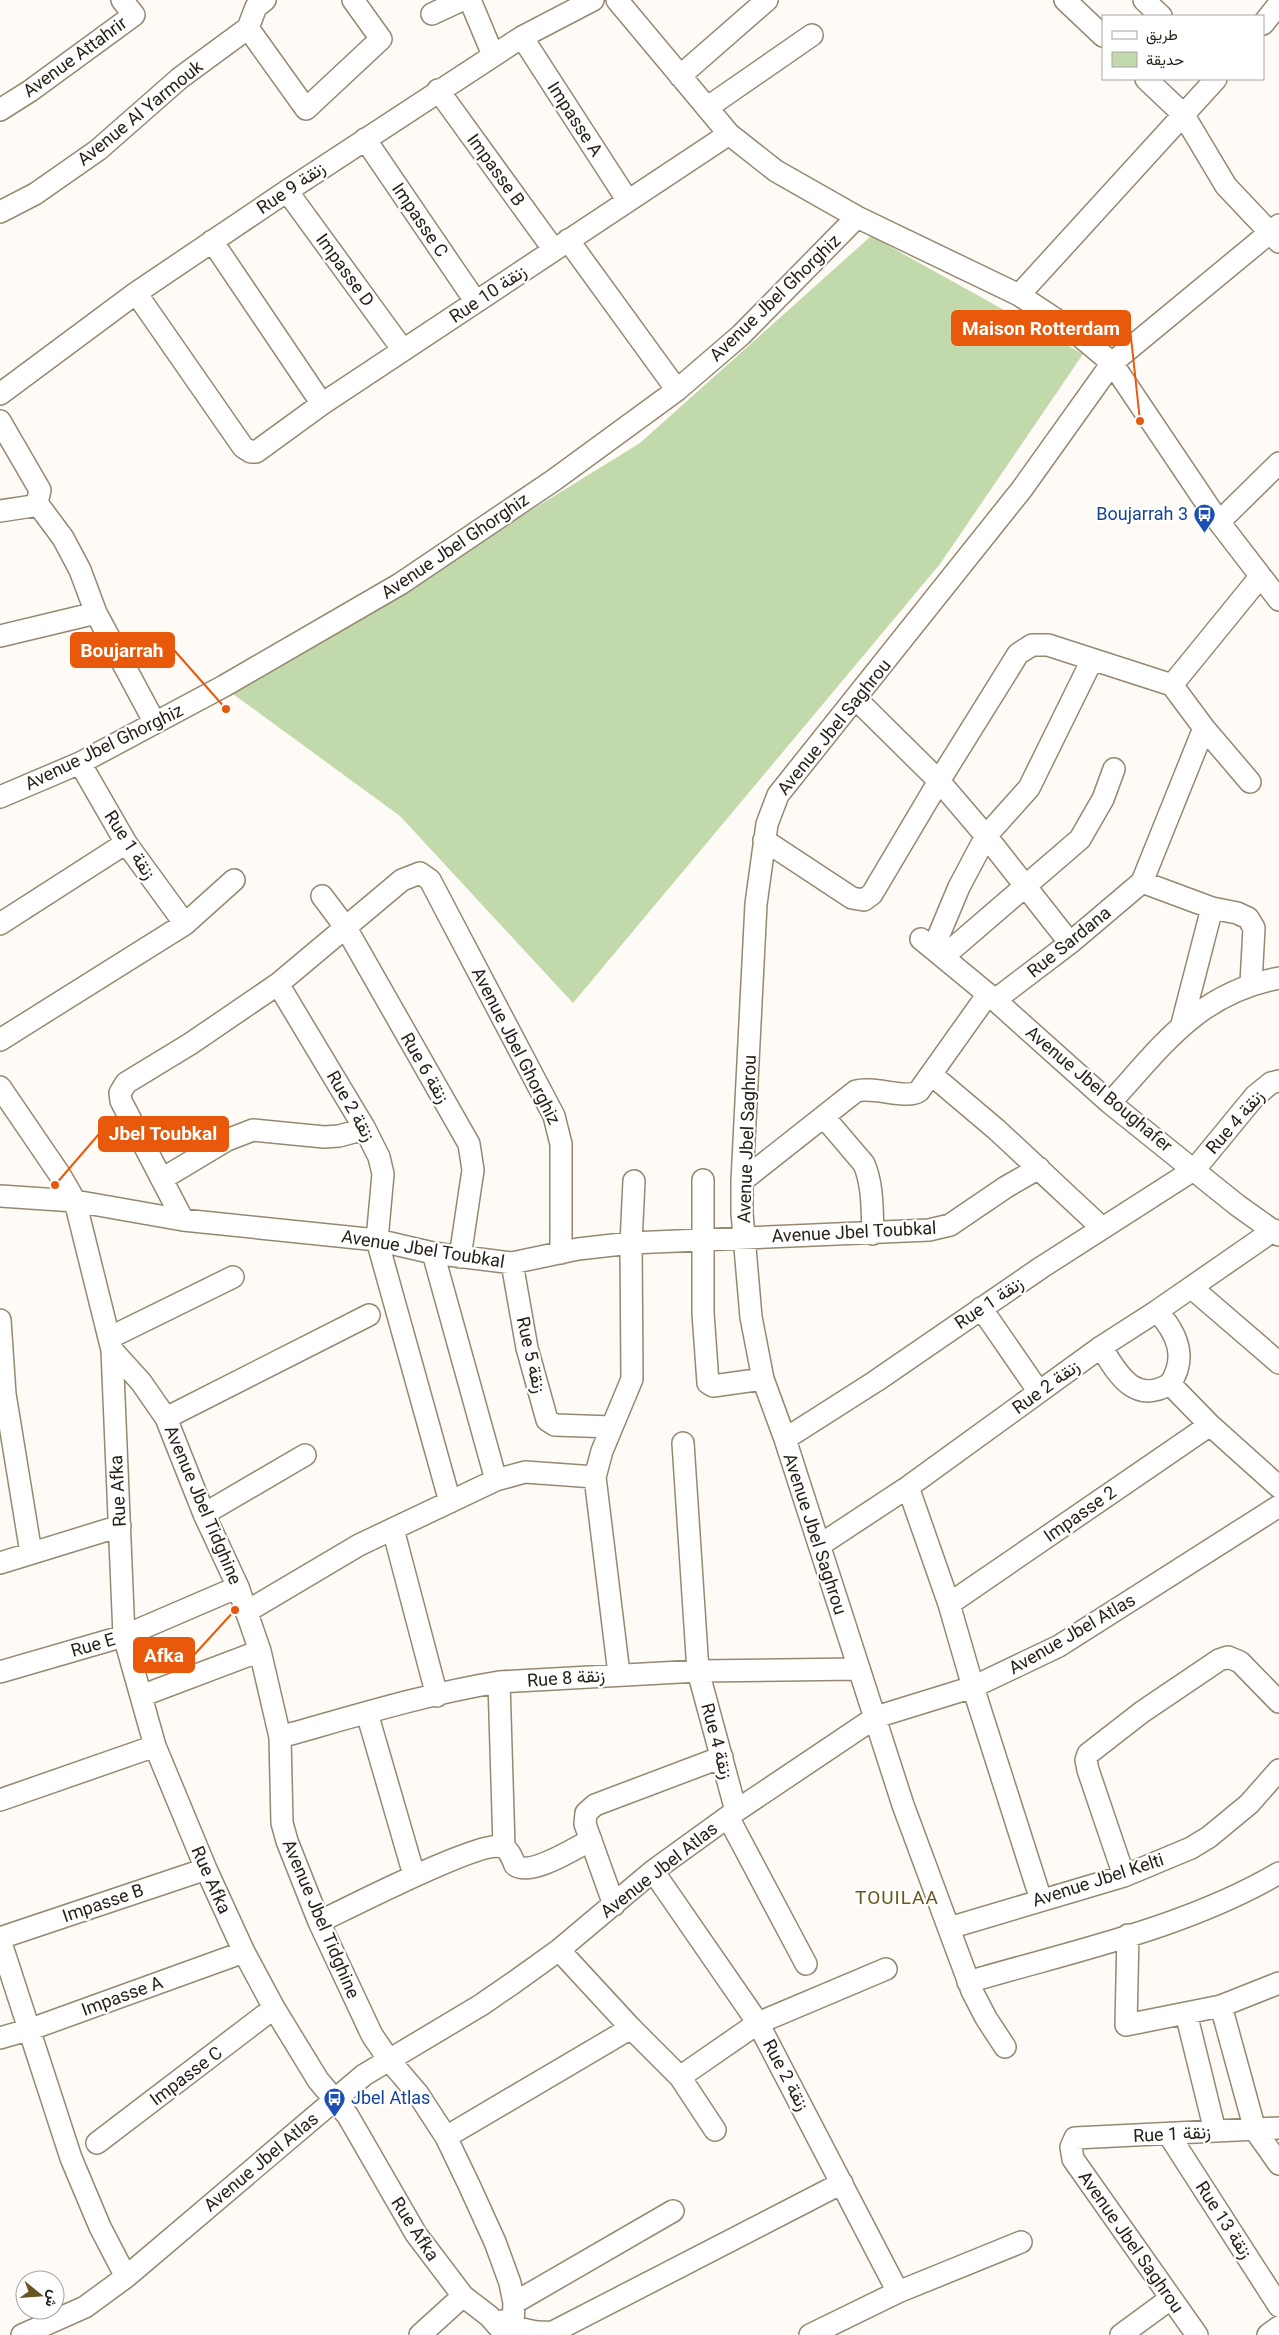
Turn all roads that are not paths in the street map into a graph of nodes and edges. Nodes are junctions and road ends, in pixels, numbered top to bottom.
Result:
1 (122, 0) edge
2 (354, 0) edge
3 (462, 0) edge
4 (470, 0) edge
5 (593, 0) edge
6 (617, 0) edge
7 (766, 0) edge
8 (1065, 0) edge
9 (1144, 0) edge
10 (257, 2) edge
11 (1279, 4) edge
12 (432, 14) dead end
13 (1160, 15) edge
14 (1264, 23) edge
15 (248, 28) junction
16 (812, 35) dead end
17 (1102, 35) edge
18 (522, 37) junction
19 (493, 55) junction
20 (680, 76) junction
21 (1147, 80) edge
22 (1215, 80) edge
23 (438, 90) junction
24 (708, 108) junction
25 (0, 110) edge
26 (1183, 114) junction
27 (729, 134) junction
28 (365, 139) junction
29 (286, 190) junction
30 (628, 201) junction
31 (0, 212) edge
32 (857, 217) junction
33 (1276, 233) edge
34 (212, 241) junction
35 (561, 245) junction
36 (136, 294) junction
37 (1019, 295) junction
38 (476, 302) junction
39 (403, 350) junction
40 (1112, 363) junction
41 (677, 390) junction
42 (0, 394) edge
43 (322, 404) junction
44 (0, 421) edge
45 (1279, 463) edge
46 (37, 503) junction
47 (0, 512) edge
48 (1219, 522) junction
49 (1260, 577) junction
50 (1279, 600) edge
51 (96, 613) junction
52 (0, 636) edge
53 (1092, 660) junction
54 (1172, 685) junction
55 (857, 700) junction
56 (155, 723) junction
57 (1204, 728) junction
58 (80, 763) junction
59 (1114, 769) dead end
60 (938, 781) junction
61 (1250, 782) dead end
62 (0, 797) edge
63 (986, 836) junction
64 (764, 840) junction
65 (126, 843) junction
66 (234, 880) dead end
67 (1142, 882) junction
68 (1024, 885) junction
69 (322, 896) dead end
70 (1212, 908) junction
71 (0, 924) edge
72 (185, 924) junction
73 (346, 928) junction
74 (1070, 943) junction
75 (932, 948) junction
76 (1279, 978) edge
77 (1251, 983) junction
78 (278, 984) junction
79 (992, 997) junction
80 (1182, 1024) junction
81 (0, 1040) edge
82 (932, 1075) junction
83 (1279, 1081) edge
84 (0, 1087) edge
85 (1110, 1103) junction
86 (824, 1116) junction
87 (365, 1129) junction
88 (1039, 1168) junction
89 (1195, 1169) junction
90 (162, 1179) junction
91 (704, 1180) dead end
92 (634, 1181) dead end
93 (742, 1181) junction
94 (0, 1196) edge
95 (75, 1201) junction
96 (183, 1220) junction
97 (1101, 1227) junction
98 (1277, 1232) edge
99 (873, 1234) junction
100 (744, 1237) junction
101 (377, 1240) junction
102 (702, 1240) junction
103 (631, 1243) junction
104 (433, 1253) junction
105 (561, 1253) junction
106 (460, 1257) junction
107 (512, 1263) junction
108 (233, 1278) dead end
109 (1192, 1288) junction
110 (981, 1308) junction
111 (1157, 1311) junction
112 (369, 1315) dead end
113 (0, 1320) edge
114 (110, 1344) junction
115 (1101, 1347) junction
116 (1279, 1363) edge
117 (763, 1379) junction
118 (1170, 1384) junction
119 (1039, 1392) junction
120 (3, 1394) edge
121 (166, 1418) junction
122 (1210, 1425) junction
123 (612, 1428) junction
124 (785, 1439) junction
125 (683, 1443) dead end
126 (305, 1455) dead end
127 (595, 1477) junction
128 (496, 1480) junction
129 (908, 1487) junction
130 (1279, 1488) edge
131 (450, 1502) junction
132 (1279, 1506) edge
133 (204, 1514) junction
134 (120, 1526) junction
135 (393, 1529) junction
136 (820, 1545) junction
137 (31, 1553) junction
138 (0, 1563) edge
139 (238, 1587) junction
140 (949, 1604) junction
141 (246, 1612) junction
142 (124, 1636) junction
143 (260, 1651) junction
144 (698, 1670) junction
145 (858, 1670) junction
146 (0, 1672) edge
147 (619, 1674) junction
148 (498, 1682) junction
149 (973, 1687) junction
150 (141, 1696) junction
151 (437, 1696) junction
152 (1279, 1702) edge
153 (367, 1713) junction
154 (876, 1717) junction
155 (280, 1738) junction
156 (155, 1746) junction
157 (722, 1757) junction
158 (1279, 1770) edge
159 (0, 1800) edge
160 (732, 1814) junction
161 (591, 1840) junction
162 (504, 1848) junction
163 (206, 1869) junction
164 (653, 1871) junction
165 (1279, 1873) edge
166 (414, 1875) junction
167 (1124, 1876) junction
168 (1041, 1900) junction
169 (614, 1904) junction
170 (319, 1922) junction
171 (949, 1928) junction
172 (1128, 1935) junction
173 (0, 1939) edge
174 (559, 1950) junction
175 (244, 1952) junction
176 (806, 1964) dead end
177 (886, 1968) dead end
178 (968, 1982) junction
179 (1279, 1983) edge
180 (1221, 2006) junction
181 (274, 2008) junction
182 (1186, 2013) junction
183 (758, 2023) junction
184 (631, 2028) junction
185 (30, 2029) junction
186 (0, 2038) edge
187 (1005, 2047) dead end
188 (389, 2060) junction
189 (680, 2077) junction
190 (334, 2100) junction
191 (1279, 2128) edge
192 (716, 2130) dead end
193 (1255, 2130) junction
194 (1215, 2131) junction
195 (1169, 2135) junction
196 (446, 2137) junction
197 (97, 2143) dead end
198 (1071, 2147) joint
199 (1279, 2164) edge
200 (842, 2183) junction
201 (673, 2211) dead end
202 (1020, 2242) dead end
203 (126, 2277) junction
204 (898, 2292) junction
205 (463, 2296) junction
206 (1170, 2299) junction
207 (514, 2303) junction
208 (1279, 2306) edge
209 (85, 2307) junction
210 (1279, 2327) edge
211 (509, 2330) edge
212 (554, 2333) edge
213 (22, 2335) edge
214 (59, 2335) edge
215 (420, 2335) edge
216 (810, 2335) edge
217 (1121, 2335) edge
218 (1197, 2335) edge
219 (1268, 2335) edge

1 - 25 street, Avenue Attahrir
2 - 15 street
3 - 12 street
4 - 19 street
5 - 18 street, Rue 9 زنقة
6 - 20 street
7 - 20 street
8 - 17 street
9 - 13 street
10 - 15 street
11 - 14 street
15 - 31 street, Avenue Al Yarmouk
16 - 24 street
18 - 19 street, Rue 9 زنقة
18 - 30 street, Impasse A
19 - 23 street, Rue 9 زنقة
20 - 24 street
21 - 26 street
22 - 26 street
23 - 28 street, Rue 9 زنقة
23 - 35 street, Impasse B
24 - 27 street
26 - 33 street
26 - 37 street
27 - 30 street, Rue 10 زنقة
27 - 32 street
28 - 29 street, Rue 9 زنقة
28 - 38 street, Impasse C
29 - 34 street, Rue 9 زنقة
29 - 39 street, Impasse D
30 - 35 street, Rue 10 زنقة
32 - 37 street
32 - 41 street, Avenue Jbel Ghorghiz
33 - 40 street, Avenue Jbel Saghrou
34 - 36 street, Rue 9 زنقة
34 - 43 street
35 - 38 street, Rue 10 زنقة
35 - 41 street, Impasse B
36 - 42 street, Rue 9 زنقة
36 - 43 street, Rue 10 زنقة
37 - 40 street
38 - 39 street, Rue 10 زنقة
39 - 43 street, Rue 10 زنقة
40 - 48 street
40 - 55 street, Avenue Jbel Saghrou
41 - 56 street, Avenue Jbel Ghorghiz
44 - 46 street
45 - 48 street
46 - 47 street
46 - 51 street
48 - 49 street
49 - 50 street
49 - 54 street
51 - 52 street
51 - 56 street
53 - 54 street
53 - 60 street
53 - 63 street
54 - 57 street
55 - 60 street
55 - 64 street, Avenue Jbel Saghrou
56 - 58 street, Avenue Jbel Ghorghiz
57 - 61 street
57 - 67 street
58 - 62 street, Avenue Jbel Ghorghiz
58 - 65 street, Rue 1 زنقة
59 - 68 street
60 - 63 street
60 - 64 street
63 - 68 street
63 - 75 street
64 - 93 street, Avenue Jbel Saghrou
65 - 71 street
65 - 72 street, Rue 1 زنقة
66 - 72 street
67 - 70 street
67 - 74 street, Rue Sardana
68 - 74 street
68 - 75 street
69 - 73 street, Rue 6 زنقة
70 - 77 street
70 - 80 street
72 - 81 street
73 - 78 street
73 - 105 street, Avenue Jbel Ghorghiz
73 - 106 street, Rue 6 زنقة
74 - 79 street, Rue Sardana
75 - 79 street, Avenue Jbel Boughafer
76 - 77 street
77 - 80 street
78 - 87 street, Rue 2 زنقة
78 - 90 street
79 - 82 street, Rue Sardana
79 - 85 street, Avenue Jbel Boughafer
80 - 85 street
82 - 86 street, Rue Sardana
82 - 88 street
83 - 89 street, Rue 4 زنقة
84 - 95 street, Avenue Jbel Tidghine
85 - 89 street, Avenue Jbel Boughafer
86 - 93 street
86 - 99 street
87 - 90 street
87 - 101 street, Rue 2 زنقة
88 - 97 street
88 - 99 street, Avenue Jbel Toubkal
89 - 97 street, Rue 1 زنقة
89 - 98 street, Avenue Jbel Boughafer
90 - 96 street
91 - 102 street
92 - 103 street
93 - 100 street, Avenue Jbel Saghrou
94 - 95 street, Avenue Jbel Toubkal
95 - 96 street, Avenue Jbel Toubkal
95 - 114 street, Avenue Jbel Tidghine
96 - 101 street, Avenue Jbel Toubkal
97 - 110 street, Rue 1 زنقة
98 - 109 street, Rue 2 زنقة
99 - 100 street, Avenue Jbel Toubkal
100 - 102 street, Avenue Jbel Toubkal
100 - 117 street, Avenue Jbel Saghrou
101 - 104 street, Avenue Jbel Toubkal
101 - 131 street
102 - 103 street, Avenue Jbel Toubkal
102 - 117 street
103 - 105 street, Avenue Jbel Toubkal
103 - 123 street
104 - 106 street, Avenue Jbel Toubkal
104 - 128 street
105 - 107 street, Avenue Jbel Toubkal
106 - 107 street, Avenue Jbel Toubkal
107 - 123 street, Rue 5 زنقة
108 - 114 street
109 - 111 street, Rue 2 زنقة
109 - 116 street
110 - 119 street
110 - 124 street, Rue 1 زنقة
111 - 115 street, Rue 2 زنقة
111 - 118 street
112 - 121 street
113 - 120 street
114 - 121 street, Avenue Jbel Tidghine
114 - 134 street, Rue Afka
115 - 118 street
115 - 119 street, Rue 2 زنقة
117 - 124 street, Avenue Jbel Saghrou
118 - 122 street
119 - 129 street, Rue 2 زنقة
120 - 137 street
121 - 133 street, Avenue Jbel Tidghine
122 - 130 street
122 - 140 street, Impasse 2
123 - 127 street
124 - 136 street, Avenue Jbel Saghrou
125 - 144 street, Rue 4 زنقة
126 - 133 street
127 - 128 street
127 - 147 street
128 - 131 street
129 - 136 street, Rue 2 زنقة
129 - 140 street
131 - 135 street
132 - 149 street, Avenue Jbel Atlas
133 - 139 street, Avenue Jbel Tidghine
134 - 137 street
134 - 142 street, Rue Afka
135 - 141 street
135 - 151 street
136 - 145 street, Avenue Jbel Saghrou
137 - 138 street
139 - 141 street, Avenue Jbel Tidghine
139 - 142 street, Rue E
140 - 149 street
141 - 143 street, Avenue Jbel Tidghine
142 - 146 street, Rue E
142 - 150 street, Rue Afka
143 - 150 street
143 - 155 street, Avenue Jbel Tidghine
144 - 145 street, Rue 8 زنقة
144 - 147 street, Rue 8 زنقة
144 - 157 street, Rue 4 زنقة
145 - 154 street, Avenue Jbel Saghrou
147 - 148 street, Rue 8 زنقة
148 - 151 street, Rue 8 زنقة
148 - 162 street
149 - 154 street, Avenue Jbel Atlas
149 - 168 street
150 - 156 street, Rue Afka
151 - 153 street, Rue 8 زنقة
152 - 167 street
153 - 155 street, Rue 8 زنقة
153 - 166 street
154 - 160 street, Avenue Jbel Atlas
154 - 171 street, Avenue Jbel Saghrou
155 - 170 street, Avenue Jbel Tidghine
156 - 159 street
156 - 163 street, Rue Afka
157 - 160 street, Rue 4 زنقة
157 - 161 street
158 - 167 street, Avenue Jbel Kelti
160 - 164 street, Avenue Jbel Atlas
160 - 176 street, Rue 4 زنقة
161 - 162 street
161 - 169 street
162 - 166 street
163 - 173 street, Impasse B
163 - 175 street, Rue Afka
164 - 169 street, Avenue Jbel Atlas
164 - 183 street, Rue 2 زنقة
165 - 172 street
166 - 170 street
167 - 168 street, Avenue Jbel Kelti
168 - 171 street, Avenue Jbel Kelti
169 - 174 street, Avenue Jbel Atlas
170 - 188 street, Avenue Jbel Tidghine
171 - 178 street, Avenue Jbel Saghrou
172 - 178 street
172 - 182 street
173 - 185 street
174 - 184 street
174 - 188 street, Avenue Jbel Atlas
175 - 181 street, Rue Afka
175 - 185 street, Impasse A
177 - 183 street
178 - 187 street, Avenue Jbel Saghrou
179 - 180 street
180 - 182 street
180 - 193 street
181 - 190 street, Rue Afka
181 - 197 street, Impasse C
182 - 194 street
183 - 189 street
183 - 200 street, Rue 2 زنقة
184 - 189 street
184 - 196 street
185 - 186 street, Impasse A
185 - 203 street
188 - 190 street, Avenue Jbel Atlas
188 - 196 street, Avenue Jbel Tidghine
189 - 192 street
190 - 203 street, Avenue Jbel Atlas
190 - 205 street, Rue Afka
191 - 193 street, Rue 1 زنقة
193 - 194 street, Rue 1 زنقة
193 - 199 street
194 - 195 street, Rue 1 زنقة
195 - 198 street, Rue 1 زنقة
195 - 208 street, Rue 13 زنقة
196 - 207 street, Avenue Jbel Tidghine
198 - 206 street, Avenue Jbel Saghrou
200 - 204 street, Rue 2 زنقة
200 - 212 street
201 - 207 street
202 - 204 street
203 - 209 street, Avenue Jbel Atlas
204 - 216 street
205 - 211 street, Rue Afka
205 - 215 street
206 - 217 street
206 - 218 street, Avenue Jbel Saghrou
207 - 211 street, Avenue Jbel Tidghine
209 - 213 street, Avenue Jbel Atlas
209 - 214 street, Avenue Jbel Atlas
210 - 219 street
211 - 212 street, Rue Afka

